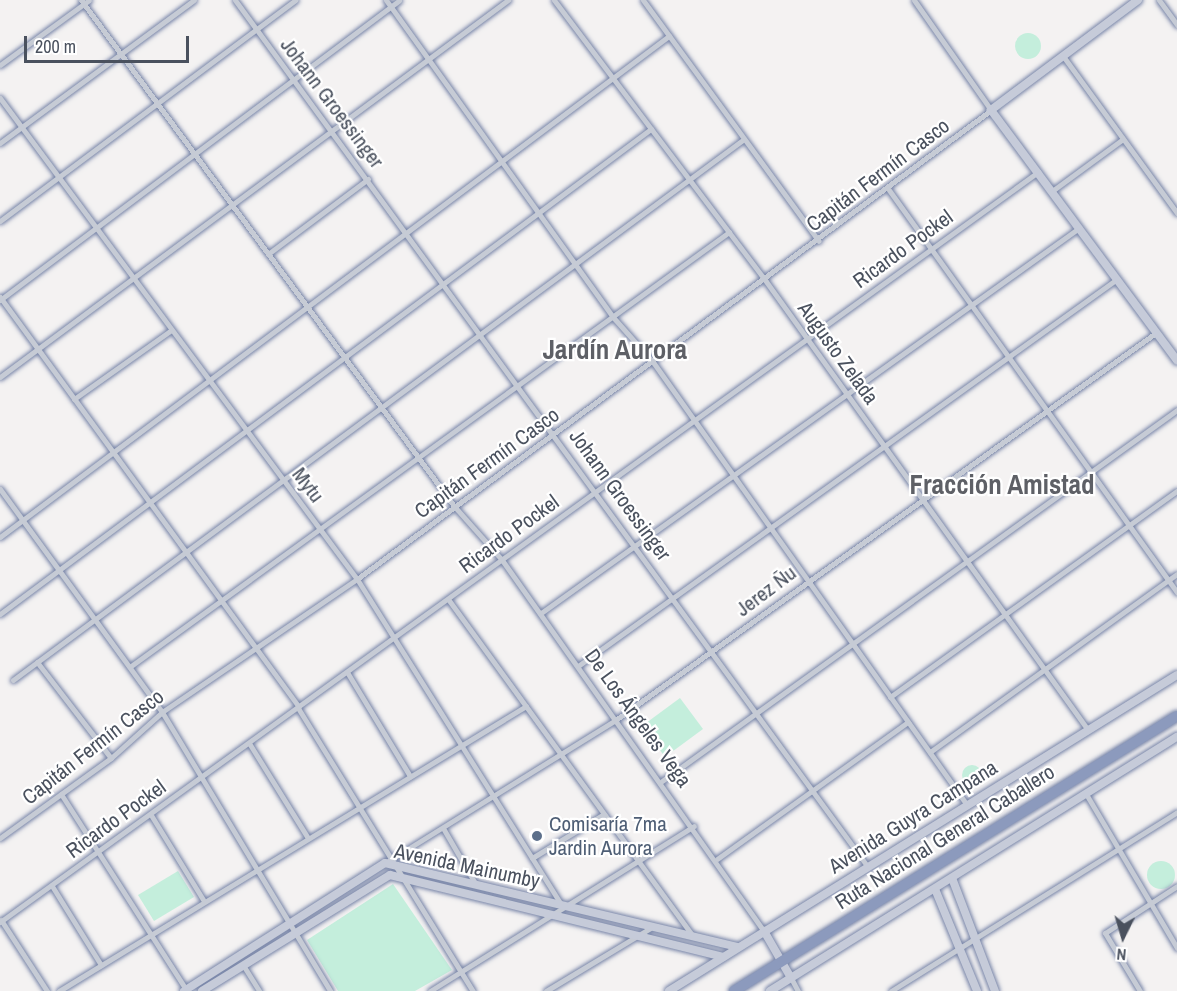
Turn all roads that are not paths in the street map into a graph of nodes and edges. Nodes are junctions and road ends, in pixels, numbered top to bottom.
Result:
1 (194, 0) edge
2 (235, 0) edge
3 (295, 0) edge
4 (386, 0) edge
5 (399, 0) edge
6 (508, 0) edge
7 (554, 0) edge
8 (643, 0) edge
9 (914, 0) edge
10 (1138, 0) edge
11 (1159, 0) edge
12 (85, 1) edge
13 (391, 6) junction
14 (1177, 25) edge
15 (256, 30) junction
16 (669, 36) junction
17 (120, 54) junction
18 (1063, 56) junction
19 (428, 60) junction
20 (0, 64) edge
21 (293, 78) junction
22 (613, 78) junction
23 (0, 98) edge
24 (158, 106) junction
25 (991, 110) junction
26 (22, 126) junction
27 (651, 129) junction
28 (333, 131) junction
29 (744, 139) junction
30 (1123, 139) junction
31 (0, 143) edge
32 (195, 154) junction
33 (500, 161) junction
34 (1038, 172) junction
35 (57, 179) junction
36 (368, 179) junction
37 (689, 179) junction
38 (889, 190) junction
39 (1053, 191) junction
40 (231, 205) junction
41 (537, 212) junction
42 (1177, 213) edge
43 (0, 221) edge
44 (1079, 228) junction
45 (96, 230) junction
46 (406, 231) junction
47 (729, 232) junction
48 (819, 241) junction
49 (930, 249) junction
50 (268, 254) junction
51 (576, 263) junction
52 (1117, 279) junction
53 (132, 280) junction
54 (765, 280) junction
55 (443, 281) junction
56 (0, 299) edge
57 (970, 303) junction
58 (306, 306) junction
59 (612, 316) junction
60 (171, 331) junction
61 (1157, 332) junction
62 (481, 334) junction
63 (807, 339) junction
64 (37, 347) junction
65 (1009, 355) junction
66 (343, 356) junction
67 (1177, 360) edge
68 (653, 362) junction
69 (0, 377) edge
70 (207, 379) junction
71 (519, 384) junction
72 (845, 392) junction
73 (74, 399) junction
74 (380, 407) junction
75 (1047, 409) junction
76 (1177, 410) edge
77 (691, 422) junction
78 (244, 431) junction
79 (555, 435) junction
80 (884, 445) junction
81 (111, 449) junction
82 (418, 456) junction
83 (1091, 471) junction
84 (730, 474) junction
85 (283, 478) junction
86 (0, 489) edge
87 (596, 490) junction
88 (1177, 491) edge
89 (150, 498) junction
90 (922, 499) junction
91 (454, 506) junction
92 (24, 522) junction
93 (1129, 524) junction
94 (769, 528) junction
95 (321, 530) junction
96 (0, 537) edge
97 (635, 544) junction
98 (187, 551) junction
99 (502, 560) junction
100 (966, 560) junction
101 (62, 573) junction
102 (1177, 574) edge
103 (357, 579) junction
104 (1169, 580) junction
105 (807, 581) junction
106 (1177, 592) edge
107 (222, 597) junction
108 (448, 599) junction
109 (674, 599) junction
110 (541, 613) junction
111 (0, 614) edge
112 (1006, 614) junction
113 (96, 621) junction
114 (396, 637) junction
115 (851, 643) junction
116 (259, 650) junction
117 (712, 652) junction
118 (38, 662) junction
119 (131, 666) junction
120 (578, 666) junction
121 (1045, 668) junction
122 (347, 672) junction
123 (1177, 675) edge
124 (13, 680) dead end
125 (890, 697) junction
126 (526, 706) junction
127 (298, 707) junction
128 (162, 712) junction
129 (755, 712) junction
130 (1177, 716) edge
131 (617, 719) junction
132 (908, 722) junction
133 (1088, 730) junction
134 (1177, 737) edge
135 (249, 743) junction
136 (462, 744) junction
137 (930, 752) junction
138 (561, 755) junction
139 (111, 758) junction
140 (410, 776) junction
141 (200, 779) junction
142 (662, 781) junction
143 (813, 790) junction
144 (61, 794) junction
145 (1086, 794) junction
146 (494, 796) junction
147 (967, 805) junction
148 (360, 807) junction
149 (1177, 812) edge
150 (604, 814) junction
151 (151, 815) junction
152 (694, 826) junction
153 (443, 828) junction
154 (0, 838) edge
155 (308, 838) junction
156 (1120, 850) junction
157 (101, 851) junction
158 (532, 858) junction
159 (717, 859) junction
160 (640, 862) junction
161 (390, 863) junction
162 (868, 867) junction
163 (255, 869) junction
164 (402, 878) junction
165 (952, 878) junction
166 (476, 885) junction
167 (52, 886) junction
168 (1177, 886) edge
169 (935, 889) junction
170 (204, 901) junction
171 (1151, 903) junction
172 (564, 907) junction
173 (552, 916) junction
174 (0, 921) edge
175 (288, 921) junction
176 (652, 927) junction
177 (764, 931) junction
178 (295, 933) junction
179 (152, 935) junction
180 (636, 936) junction
181 (693, 937) junction
182 (976, 939) junction
183 (738, 947) junction
184 (1177, 948) edge
185 (961, 949) junction
186 (723, 957) junction
187 (782, 961) junction
188 (102, 965) junction
189 (243, 965) junction
190 (461, 972) junction
191 (791, 978) junction
192 (183, 990) edge
193 (46, 991) edge
194 (59, 991) edge
195 (202, 991) edge
196 (259, 991) edge
197 (330, 991) edge
198 (430, 991) edge
199 (473, 991) edge
200 (546, 991) edge
201 (669, 991) edge
202 (734, 991) edge
203 (770, 991) edge
204 (798, 991) edge
205 (891, 991) edge
206 (977, 991) edge
207 (995, 991) edge
208 (1140, 991) edge

1 - 17 street
2 - 15 street, Johann Groessinger
3 - 15 street
4 - 13 street
5 - 13 street
6 - 19 street
7 - 22 street, Augusto Zelada
8 - 16 street
9 - 25 street
10 - 18 street
11 - 14 street
12 - 17 street, De Los Ángeles Vega
12 - 20 street
13 - 19 street
13 - 21 street
15 - 21 street, Johann Groessinger
15 - 24 street
16 - 22 street
16 - 29 street
17 - 24 street, De Los Ángeles Vega
17 - 26 street
18 - 25 street
18 - 30 street
19 - 28 street
19 - 33 street
21 - 28 street, Johann Groessinger
21 - 32 street
22 - 27 street, Augusto Zelada
22 - 33 street
23 - 26 street, Mytu
24 - 32 street, De Los Ángeles Vega
24 - 35 street
25 - 34 street
25 - 38 street, Capitán Fermín Casco
26 - 31 street
26 - 35 street, Mytu
27 - 37 street, Augusto Zelada
27 - 41 street
28 - 36 street, Johann Groessinger
28 - 40 street
29 - 37 street
29 - 48 street
30 - 39 street
30 - 42 street
32 - 40 street, De Los Ángeles Vega
32 - 45 street
33 - 41 street
33 - 46 street
34 - 39 street
34 - 49 street, Ricardo Pockel
35 - 43 street
35 - 45 street, Mytu
36 - 46 street, Johann Groessinger
36 - 50 street
37 - 47 street, Augusto Zelada
37 - 51 street
38 - 48 street, Capitán Fermín Casco
38 - 49 street
39 - 44 street
40 - 50 street, De Los Ángeles Vega
40 - 53 street
41 - 51 street
41 - 55 street
44 - 52 street
44 - 57 street
45 - 53 street, Mytu
45 - 56 street
46 - 55 street, Johann Groessinger
46 - 58 street
47 - 54 street, Augusto Zelada
47 - 59 street
48 - 54 street, Capitán Fermín Casco
49 - 57 street
49 - 63 street, Ricardo Pockel
50 - 58 street, De Los Ángeles Vega
51 - 59 street
51 - 62 street
52 - 61 street
52 - 65 street
53 - 60 street, Mytu
53 - 64 street
54 - 63 street, Augusto Zelada
54 - 68 street, Capitán Fermín Casco
55 - 62 street, Johann Groessinger
55 - 66 street
56 - 64 street
57 - 65 street
57 - 72 street
58 - 66 street, De Los Ángeles Vega
58 - 70 street
59 - 68 street
59 - 71 street
60 - 70 street, Mytu
60 - 73 street
61 - 67 street
61 - 75 street, Jerez Ñu
62 - 71 street, Johann Groessinger
62 - 74 street
63 - 72 street, Augusto Zelada
63 - 77 street, Ricardo Pockel
64 - 69 street
64 - 73 street
65 - 75 street
65 - 80 street
66 - 74 street, De Los Ángeles Vega
66 - 78 street
68 - 77 street
68 - 79 street, Capitán Fermín Casco
70 - 78 street, Mytu
70 - 81 street
71 - 79 street, Johann Groessinger
71 - 82 street
72 - 80 street, Augusto Zelada
72 - 84 street
73 - 81 street
74 - 82 street, De Los Ángeles Vega
74 - 85 street
75 - 83 street
75 - 90 street, Jerez Ñu
76 - 83 street
77 - 84 street
77 - 87 street, Ricardo Pockel
78 - 85 street, Mytu
78 - 89 street
79 - 87 street, Johann Groessinger
79 - 91 street, Capitán Fermín Casco
80 - 90 street, Augusto Zelada
80 - 94 street
81 - 89 street
81 - 92 street
82 - 91 street, De Los Ángeles Vega
82 - 95 street
83 - 93 street
83 - 100 street
84 - 94 street
84 - 97 street
85 - 95 street, Mytu
85 - 98 street
86 - 92 street
87 - 97 street, Johann Groessinger
87 - 99 street, Ricardo Pockel
88 - 93 street
89 - 98 street
89 - 101 street
90 - 100 street, Augusto Zelada
90 - 105 street, Jerez Ñu
91 - 99 street, De Los Ángeles Vega
91 - 103 street, Capitán Fermín Casco
92 - 96 street
92 - 101 street
93 - 104 street
93 - 112 street
94 - 105 street
94 - 109 street
95 - 103 street, Mytu
95 - 107 street
97 - 109 street, Johann Groessinger
97 - 110 street
98 - 107 street
98 - 113 street
99 - 108 street, Ricardo Pockel
99 - 110 street, De Los Ángeles Vega
100 - 112 street, Augusto Zelada
100 - 115 street
101 - 111 street
101 - 113 street
102 - 104 street
103 - 114 street, Mytu
103 - 116 street, Capitán Fermín Casco
104 - 106 street
104 - 121 street
105 - 115 street
105 - 117 street, Jerez Ñu
107 - 116 street
107 - 119 street
108 - 114 street, Ricardo Pockel
108 - 126 street
109 - 117 street, Johann Groessinger
109 - 120 street
110 - 120 street, De Los Ángeles Vega
112 - 121 street, Augusto Zelada
112 - 125 street
113 - 118 street
113 - 119 street
114 - 122 street, Ricardo Pockel
114 - 136 street, Mytu
115 - 125 street
115 - 129 street
116 - 127 street
116 - 128 street, Capitán Fermín Casco
117 - 129 street, Johann Groessinger
117 - 131 street, Jerez Ñu
118 - 124 street
118 - 139 street
119 - 128 street
120 - 131 street, De Los Ángeles Vega
121 - 133 street, Augusto Zelada
121 - 137 street
122 - 127 street, Ricardo Pockel
122 - 140 street
123 - 133 street, Avenida Guyra Campana
125 - 132 street
126 - 136 street
126 - 138 street
127 - 135 street, Ricardo Pockel
127 - 148 street
128 - 139 street, Capitán Fermín Casco
128 - 141 street
129 - 142 street
129 - 143 street, Johann Groessinger
130 - 187 highway, Ruta Nacional General Caballero
131 - 138 street, Jerez Ñu
131 - 142 street, De Los Ángeles Vega
132 - 137 street
132 - 143 street
133 - 147 street, Avenida Guyra Campana
134 - 145 street
135 - 141 street, Ricardo Pockel
135 - 155 street
136 - 140 street
136 - 146 street, Mytu
137 - 147 street
138 - 146 street, Jerez Ñu
138 - 150 street
139 - 144 street, Capitán Fermín Casco
140 - 148 street
141 - 151 street, Ricardo Pockel
141 - 163 street
142 - 152 street, De Los Ángeles Vega
143 - 159 street
143 - 162 street, Johann Groessinger
144 - 154 street, Capitán Fermín Casco
144 - 157 street
145 - 156 street
145 - 165 street
146 - 153 street, Jerez Ñu
146 - 158 street, Mytu
147 - 162 street, Avenida Guyra Campana
148 - 155 street
148 - 161 street
149 - 156 street
150 - 158 street
150 - 160 street
151 - 157 street, Ricardo Pockel
151 - 170 street
152 - 159 street, De Los Ángeles Vega
152 - 160 street
153 - 161 street, Jerez Ñu
153 - 166 street
155 - 163 street
156 - 171 street
156 - 182 street
157 - 167 street, Ricardo Pockel
157 - 179 street
158 - 172 street, Mytu
159 - 177 street, De Los Ángeles Vega
160 - 172 street
160 - 181 street
161 - 164 street
161 - 166 street, Avenida Mainumby
161 - 175 street, Avenida Mainumby
162 - 177 street, Avenida Guyra Campana
163 - 170 street
163 - 175 street
164 - 173 street, Avenida Mainumby
164 - 178 street, Avenida Mainumby
164 - 190 street
165 - 169 street
165 - 182 street
166 - 172 street, Avenida Mainumby
167 - 174 street, Ricardo Pockel
167 - 188 street
168 - 171 street
169 - 185 street
169 - 191 street
170 - 179 street
171 - 184 street
171 - 208 street
172 - 173 street
172 - 176 street, Avenida Mainumby
173 - 180 street, Avenida Mainumby
173 - 190 street
174 - 193 street
175 - 178 street
175 - 192 street, Avenida Mainumby
176 - 180 street
176 - 181 street, Avenida Mainumby
177 - 183 street, Avenida Guyra Campana
177 - 187 street, De Los Ángeles Vega
178 - 189 street, Avenida Mainumby
178 - 197 street
179 - 188 street
179 - 192 street
180 - 186 street, Avenida Mainumby
180 - 200 street
181 - 183 street, Avenida Mainumby
182 - 185 street
182 - 207 street
183 - 186 street, Avenida Guyra Campana
185 - 205 street
185 - 206 street
186 - 201 street, Avenida Guyra Campana
187 - 191 street, De Los Ángeles Vega
187 - 202 highway, Ruta Nacional General Caballero
188 - 194 street
189 - 195 street, Avenida Mainumby
189 - 196 street
190 - 198 street
190 - 199 street
191 - 203 street
191 - 204 street

